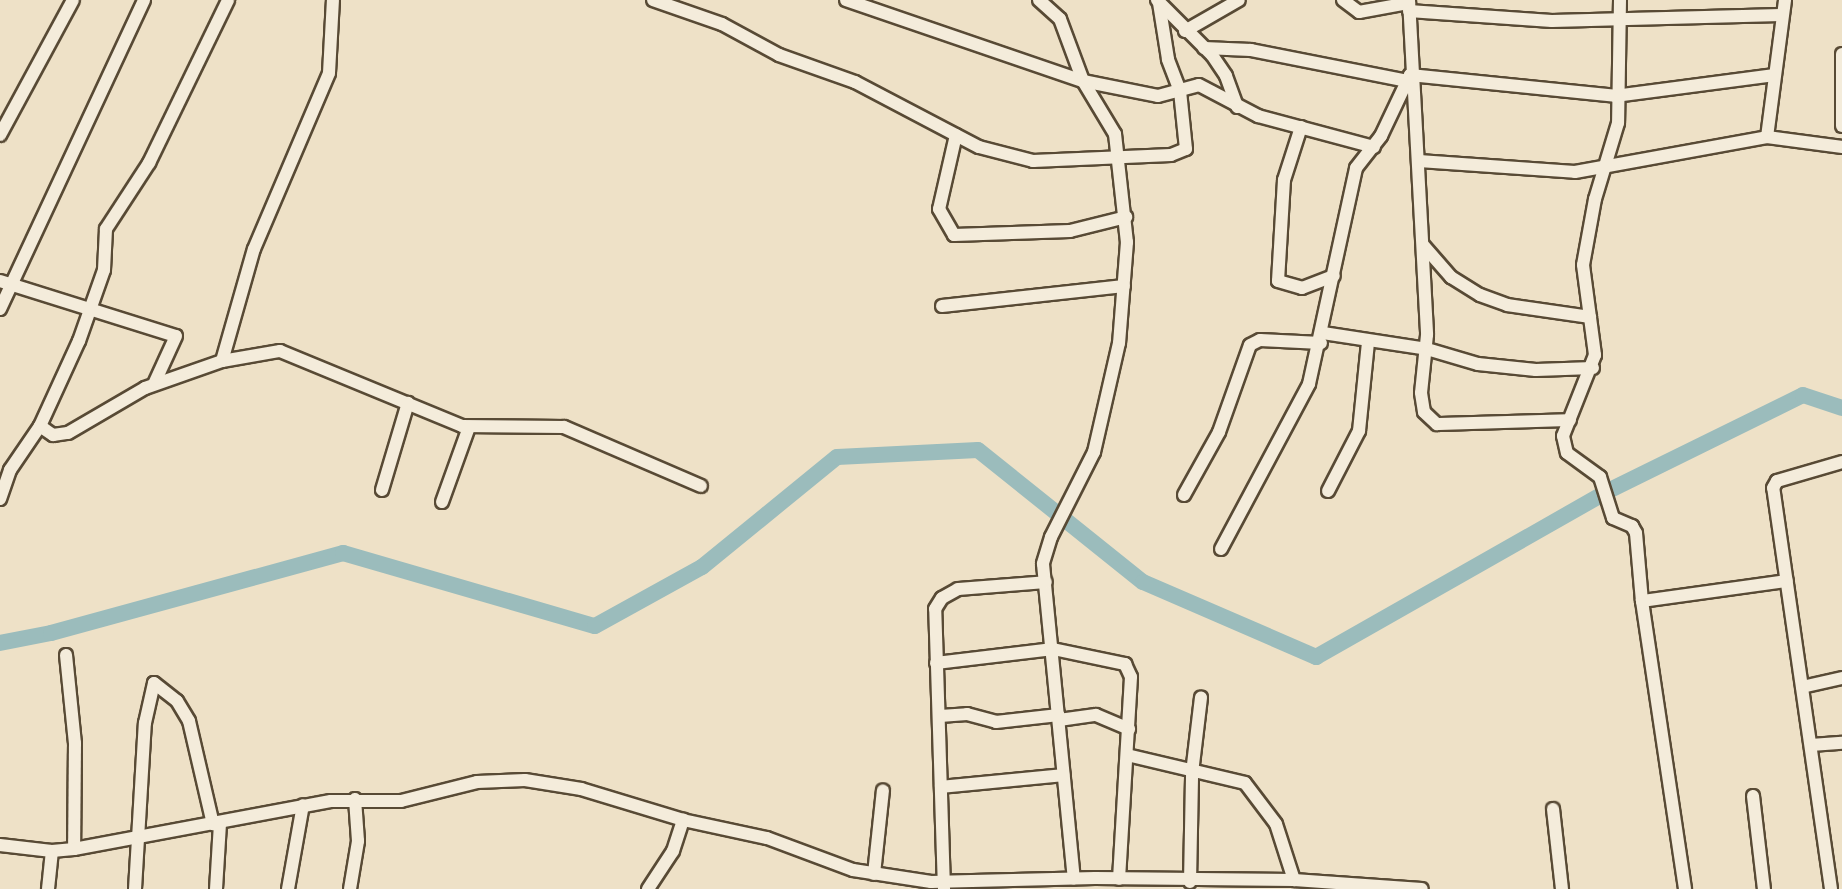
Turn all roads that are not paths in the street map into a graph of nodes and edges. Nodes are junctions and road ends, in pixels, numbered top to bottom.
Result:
1 (73, 0) edge
2 (144, 0) edge
3 (228, 0) edge
4 (332, 0) edge
5 (653, 0) edge
6 (846, 0) edge
7 (1040, 0) edge
8 (1239, 0) edge
9 (1343, 0) edge
10 (1620, 0) edge
11 (1785, 0) edge
12 (1158, 2) edge
13 (1409, 5) edge
14 (1782, 15) junction
15 (1618, 22) junction
16 (1185, 31) junction
17 (1204, 48) junction
18 (1842, 54) edge
19 (1775, 75) junction
20 (1409, 78) junction
21 (1083, 81) junction
22 (1180, 91) junction
23 (1615, 96) junction
24 (1237, 107) junction
25 (1842, 126) edge
26 (2, 127) edge
27 (1301, 127) junction
28 (956, 135) junction
29 (1767, 137) junction
30 (1374, 147) junction
31 (1842, 147) edge
32 (1119, 155) junction
33 (1419, 161) junction
34 (1605, 168) junction
35 (1126, 218) junction
36 (1423, 245) junction
37 (1335, 276) junction
38 (6, 283) edge
39 (1124, 286) junction
40 (942, 306) dead end
41 (92, 308) junction
42 (0, 309) edge
43 (1590, 317) junction
44 (1322, 338) junction
45 (1368, 342) junction
46 (1427, 349) junction
47 (222, 361) junction
48 (1593, 368) junction
49 (154, 384) junction
50 (408, 403) junction
51 (1570, 420) junction
52 (1548, 423) junction
53 (40, 426) junction
54 (469, 427) junction
55 (1563, 436) junction
56 (1842, 461) edge
57 (701, 486) dead end
58 (382, 490) dead end
59 (1328, 491) dead end
60 (1, 492) edge
61 (1184, 495) dead end
62 (442, 502) dead end
63 (1221, 550) dead end
64 (1787, 581) junction
65 (1046, 582) junction
66 (1642, 601) junction
67 (1053, 649) junction
68 (66, 655) dead end
69 (936, 663) junction
70 (1842, 678) edge
71 (1802, 687) junction
72 (1201, 698) dead end
73 (940, 716) junction
74 (1059, 717) junction
75 (1129, 729) junction
76 (1842, 743) edge
77 (1811, 745) junction
78 (1127, 755) junction
79 (1192, 773) junction
80 (1063, 775) junction
81 (942, 786) junction
82 (883, 790) dead end
83 (1754, 796) dead end
84 (355, 799) junction
85 (303, 805) junction
86 (1553, 809) dead end
87 (682, 820) junction
88 (217, 823) junction
89 (142, 839) junction
90 (0, 845) edge
91 (74, 849) junction
92 (52, 851) junction
93 (874, 874) junction
94 (1074, 878) junction
95 (1119, 879) junction
96 (1294, 880) junction
97 (1190, 881) junction
98 (1095, 883) edge
99 (1170, 885) edge
100 (943, 886) edge
101 (1331, 886) edge
102 (48, 889) edge
103 (135, 889) edge
104 (216, 889) edge
105 (288, 889) edge
106 (350, 889) edge
107 (648, 889) edge
108 (1422, 889) edge
109 (1562, 889) edge
110 (1685, 889) edge
111 (1764, 889) edge
112 (1831, 889) edge

1 - 26 street
2 - 38 street
3 - 41 street
4 - 47 street
5 - 28 street
6 - 21 street
7 - 21 street
8 - 16 street
9 - 13 street
10 - 15 street
11 - 14 street
12 - 16 street
12 - 22 street
13 - 15 street
13 - 20 street
14 - 15 street
14 - 19 street
15 - 23 street
16 - 17 street
17 - 20 street
17 - 24 street
18 - 25 street
19 - 23 street
19 - 29 street
20 - 23 street
20 - 30 street
20 - 33 street
21 - 22 street
21 - 32 street
22 - 24 street
22 - 32 street
23 - 34 street
24 - 27 street
27 - 30 street
27 - 37 street
28 - 32 street
28 - 35 street
29 - 31 street
29 - 34 street
30 - 37 street
32 - 35 street
33 - 34 street
33 - 36 street
34 - 43 street
35 - 39 street
36 - 43 street
36 - 46 street
37 - 44 street
38 - 41 street
38 - 42 street
39 - 40 street
39 - 65 street
41 - 49 street
41 - 53 street
43 - 48 street
44 - 45 street
44 - 61 street
44 - 63 street
45 - 46 street
45 - 59 street
46 - 48 street
46 - 52 street
47 - 49 street
47 - 50 street
48 - 51 street
49 - 53 street
50 - 54 street
50 - 58 street
51 - 52 street
51 - 55 street
52 - 55 street
53 - 60 street
54 - 57 street
54 - 62 street
55 - 66 street
56 - 64 street
64 - 66 street
64 - 71 street
65 - 67 street
65 - 69 street
66 - 110 street
67 - 69 street
67 - 74 street
67 - 75 street
68 - 91 street
69 - 73 street
70 - 71 street
71 - 77 street
72 - 79 street
73 - 74 street
73 - 81 street
74 - 75 street
74 - 80 street
75 - 78 street
76 - 77 street
77 - 112 street
78 - 79 street
78 - 95 street
79 - 96 street
79 - 97 street
80 - 81 street
80 - 94 street
81 - 100 street
82 - 93 street
83 - 111 street
84 - 85 street
84 - 87 street
84 - 106 street
85 - 88 street
85 - 105 street
86 - 109 street
87 - 93 street
87 - 107 street
88 - 89 street
88 - 89 street
88 - 104 street
89 - 91 street
89 - 103 street
90 - 92 street
91 - 92 street
92 - 102 street
93 - 100 street
94 - 98 street
94 - 100 street
95 - 98 street
95 - 99 street
96 - 97 street
96 - 101 street
97 - 99 street
101 - 108 street

